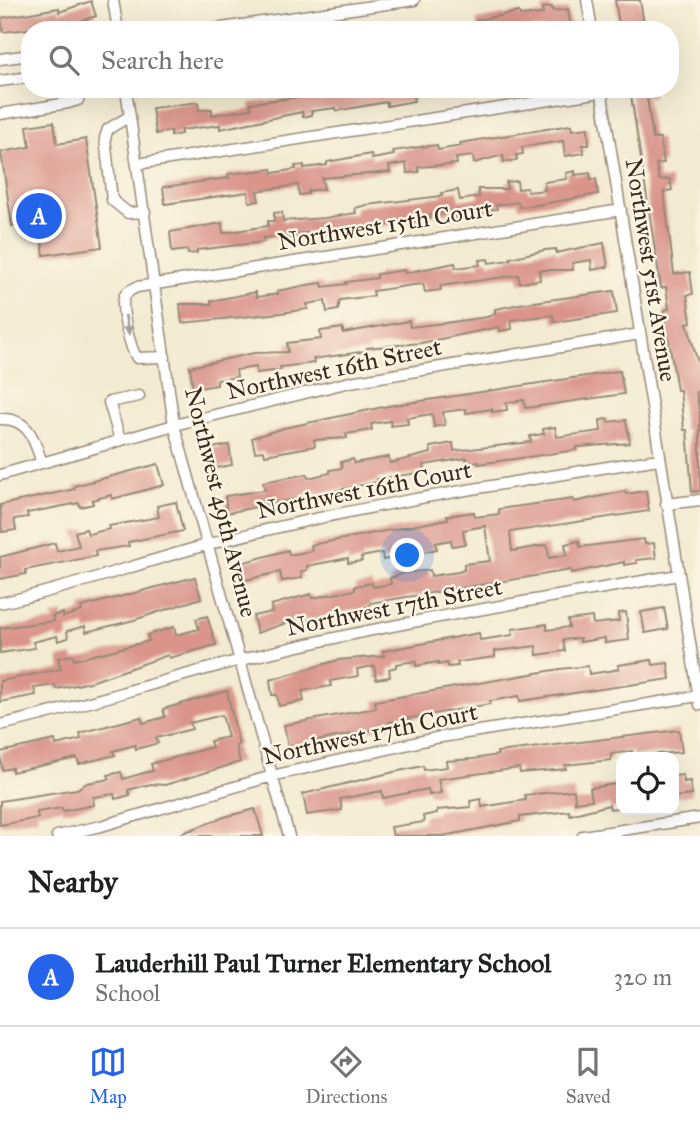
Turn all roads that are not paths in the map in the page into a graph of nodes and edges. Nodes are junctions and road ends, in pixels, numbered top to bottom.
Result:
1 (113, 0) edge
2 (414, 0) edge
3 (587, 0) edge
4 (116, 21) edge
5 (269, 21) edge
6 (590, 21) edge
7 (21, 56) edge
8 (0, 60) edge
9 (21, 78) edge
10 (0, 81) edge
11 (79, 98) edge
12 (127, 98) edge
13 (557, 98) edge
14 (602, 98) edge
15 (0, 114) edge
16 (130, 116) junction
17 (137, 164) junction
18 (621, 211) junction
19 (145, 212) junction
20 (155, 282) junction
21 (640, 334) junction
22 (165, 357) junction
23 (139, 396) dead end
24 (0, 419) edge
25 (174, 425) junction
26 (120, 440) junction
27 (659, 459) junction
28 (42, 463) junction
29 (0, 475) edge
30 (700, 499) edge
31 (666, 504) junction
32 (209, 544) junction
33 (678, 575) junction
34 (0, 603) edge
35 (240, 660) junction
36 (699, 701) edge
37 (0, 725) edge
38 (272, 776) junction
39 (700, 818) edge
40 (57, 836) edge
41 (289, 836) edge
42 (583, 836) edge

1 - 4 street
2 - 5 street
3 - 6 street
7 - 8 street
9 - 10 street
11 - 15 street
12 - 16 street, Northwest 49th Avenue
13 - 17 street
14 - 18 street, Northwest 51st Avenue
16 - 17 street, Northwest 49th Avenue
16 - 19 street
17 - 19 street, Northwest 49th Avenue
18 - 20 street, Northwest 15th Court
18 - 21 street, Northwest 51st Avenue
19 - 20 street, Northwest 49th Avenue
20 - 22 street, Northwest 49th Avenue
20 -> 22 street, Northwest 15th Court
21 - 25 street, Northwest 16th Street
21 - 27 street, Northwest 51st Avenue
22 - 25 street, Northwest 49th Avenue
23 - 26 street
24 - 28 street
25 - 26 street, Northwest 16th Street
25 - 32 street, Northwest 49th Avenue
26 - 28 street, Northwest 16th Street
27 - 31 street, Northwest 51st Avenue
27 - 32 street, Northwest 16th Court
28 - 29 street, Northwest 16th Street
30 - 31 street
31 - 33 street, Northwest 51st Avenue
32 - 34 street, Northwest 16th Court
32 - 35 street, Northwest 49th Avenue
33 - 35 street, Northwest 17th Street
33 - 36 street, Northwest 51st Avenue
35 - 37 street, Northwest 17th Street
35 - 38 street, Northwest 49th Avenue
36 - 38 street, Northwest 17th Court
38 - 40 street, Northwest 17th Court
38 - 41 street, Northwest 49th Avenue
39 - 42 street

